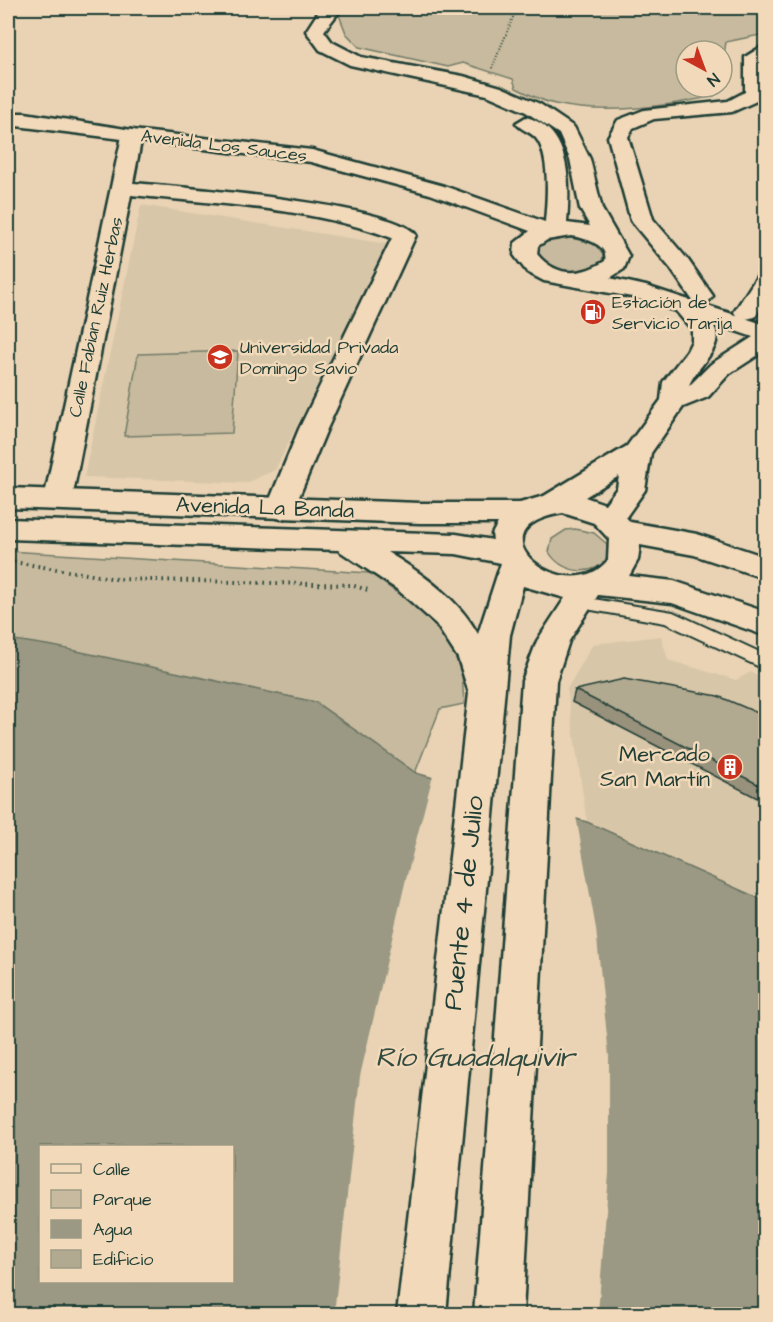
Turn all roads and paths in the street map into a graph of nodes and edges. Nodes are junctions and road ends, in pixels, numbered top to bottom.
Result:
1 (334, 8) edge
2 (517, 8) edge
3 (301, 46) dead end
4 (765, 49) edge
5 (484, 88) junction
6 (8, 119) edge
7 (132, 136) junction
8 (122, 188) junction
9 (437, 190) junction
10 (552, 230) junction
11 (511, 245) junction
12 (613, 246) junction
13 (582, 279) junction
14 (765, 280) edge
15 (693, 301) junction
16 (756, 315) edge
17 (765, 333) edge
18 (765, 339) edge
19 (674, 401) junction
20 (637, 452) junction
21 (8, 498) edge
22 (58, 499) junction
23 (553, 504) junction
24 (281, 509) junction
25 (524, 513) junction
26 (615, 525) junction
27 (8, 529) edge
28 (342, 539) junction
29 (512, 560) junction
30 (8, 561) edge
31 (765, 568) edge
32 (371, 591) dead end
33 (587, 591) junction
34 (765, 624) edge
35 (765, 663) edge
36 (485, 707) junction
37 (421, 1314) edge
38 (500, 1314) edge

1 - 5 street
2 - 5 path
3 - 10 street
4 - 15 street
5 - 12 street
6 - 7 street, Avenida Los Sauces
7 - 8 street, Calle Fabian Ruiz Herbas
7 - 9 street, Avenida Los Sauces
8 - 22 street, Calle Fabian Ruiz Herbas
8 - 24 street
9 - 10 street, Avenida Los Sauces
9 - 11 street, Avenida Los Sauces
10 - 11 street
10 - 12 street, Avenida Los Sauces
11 - 13 street, Avenida Los Sauces
12 - 13 street
12 - 15 street
13 - 15 street, Avenida Los Sauces
14 - 16 street
15 - 16 street
15 - 17 street
15 - 19 street
18 - 19 street
19 - 20 street
20 - 23 street
20 - 26 street
21 - 22 street, Avenida La Banda
22 - 24 street, Avenida La Banda
23 - 25 street
23 - 26 street
24 - 25 street, Avenida La Banda
25 - 29 street
26 - 31 street
26 - 33 street
27 - 28 street, Avenida La Banda
28 - 29 street, Avenida La Banda
28 - 36 street
29 - 33 street
29 - 36 street, Puente 4 de Julio
30 - 32 path
33 - 34 street
33 - 35 lane
33 - 38 street
36 - 37 street, Puente 4 de Julio

